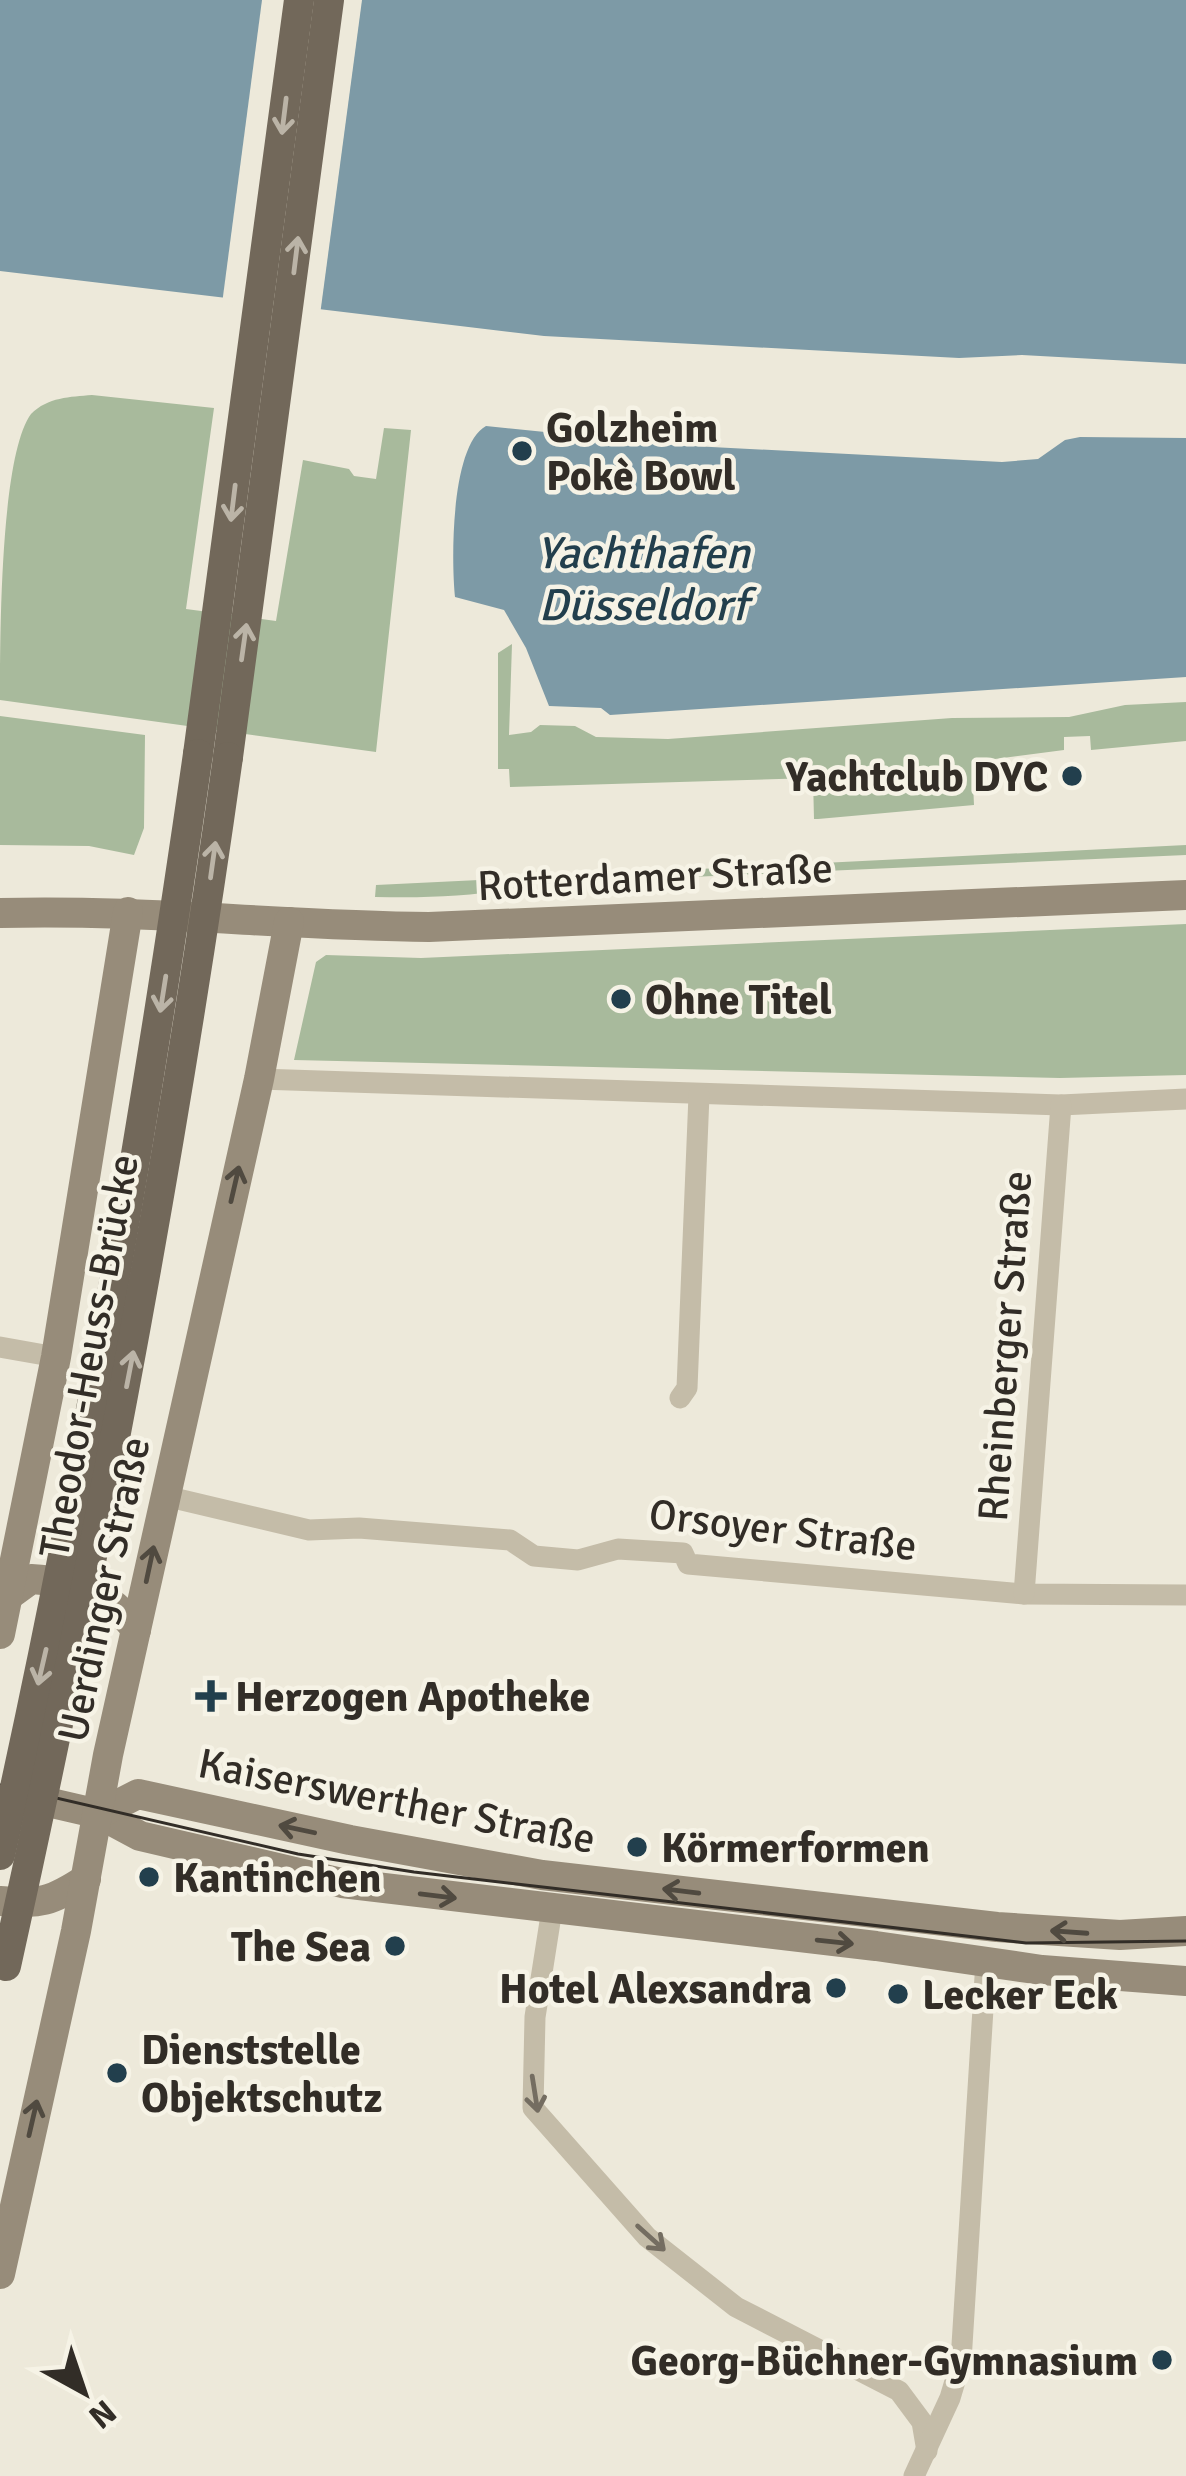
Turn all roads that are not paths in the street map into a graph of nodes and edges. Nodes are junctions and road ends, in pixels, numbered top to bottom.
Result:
1 (299, 0) edge
2 (329, 0) edge
3 (213, 755) junction
4 (1186, 895) edge
5 (128, 912) junction
6 (0, 913) edge
7 (289, 922) junction
8 (259, 1079) junction
9 (699, 1095) junction
10 (1186, 1100) edge
11 (1061, 1105) junction
12 (0, 1346) edge
13 (56, 1357) junction
14 (680, 1398) dead end
15 (165, 1496) junction
16 (1024, 1594) junction
17 (9, 1595) junction
18 (1186, 1595) edge
19 (136, 1630) junction
20 (0, 1634) edge
21 (0, 1791) edge
22 (99, 1814) junction
23 (0, 1855) edge
24 (86, 1879) junction
25 (0, 1901) edge
26 (552, 1909) junction
27 (1186, 1931) edge
28 (986, 1961) junction
29 (3, 1979) edge
30 (1186, 1981) edge
31 (0, 2274) edge
32 (927, 2451) junction
33 (914, 2476) edge

1 -> 3 main road
3 -> 2 main road
3 -> 23 main road, Theodor-Heuss-Brücke, bridge
29 -> 3 main road, Theodor-Heuss-Brücke, bridge
4 - 7 street, Rotterdamer Straße
5 - 6 street, Rotterdamer Straße
5 - 7 street, Rotterdamer Straße
5 - 13 street
7 - 8 street, Uerdinger Straße
8 - 9 street
15 -> 8 street, Uerdinger Straße
9 - 11 street
9 - 14 street
10 - 11 street
11 - 16 street, Rheinberger Straße
12 - 13 street
13 - 17 street
15 - 16 street, Orsoyer Straße
19 -> 15 street, Uerdinger Straße
16 - 18 street, Orsoyer Straße
17 - 19 street
17 - 20 street
19 - 22 street, Uerdinger Straße
21 - 22 street, Kaiserswerther Straße
22 - 24 street, Uerdinger Straße
22 -> 26 street, Kaiserswerther Straße
27 -> 22 street, Kaiserswerther Straße
24 - 25 street
31 -> 24 street, Uerdinger Straße
26 -> 28 street, Kaiserswerther Straße
26 -> 32 street
28 - 30 street, Kaiserswerther Straße
28 - 32 street
32 - 33 street

